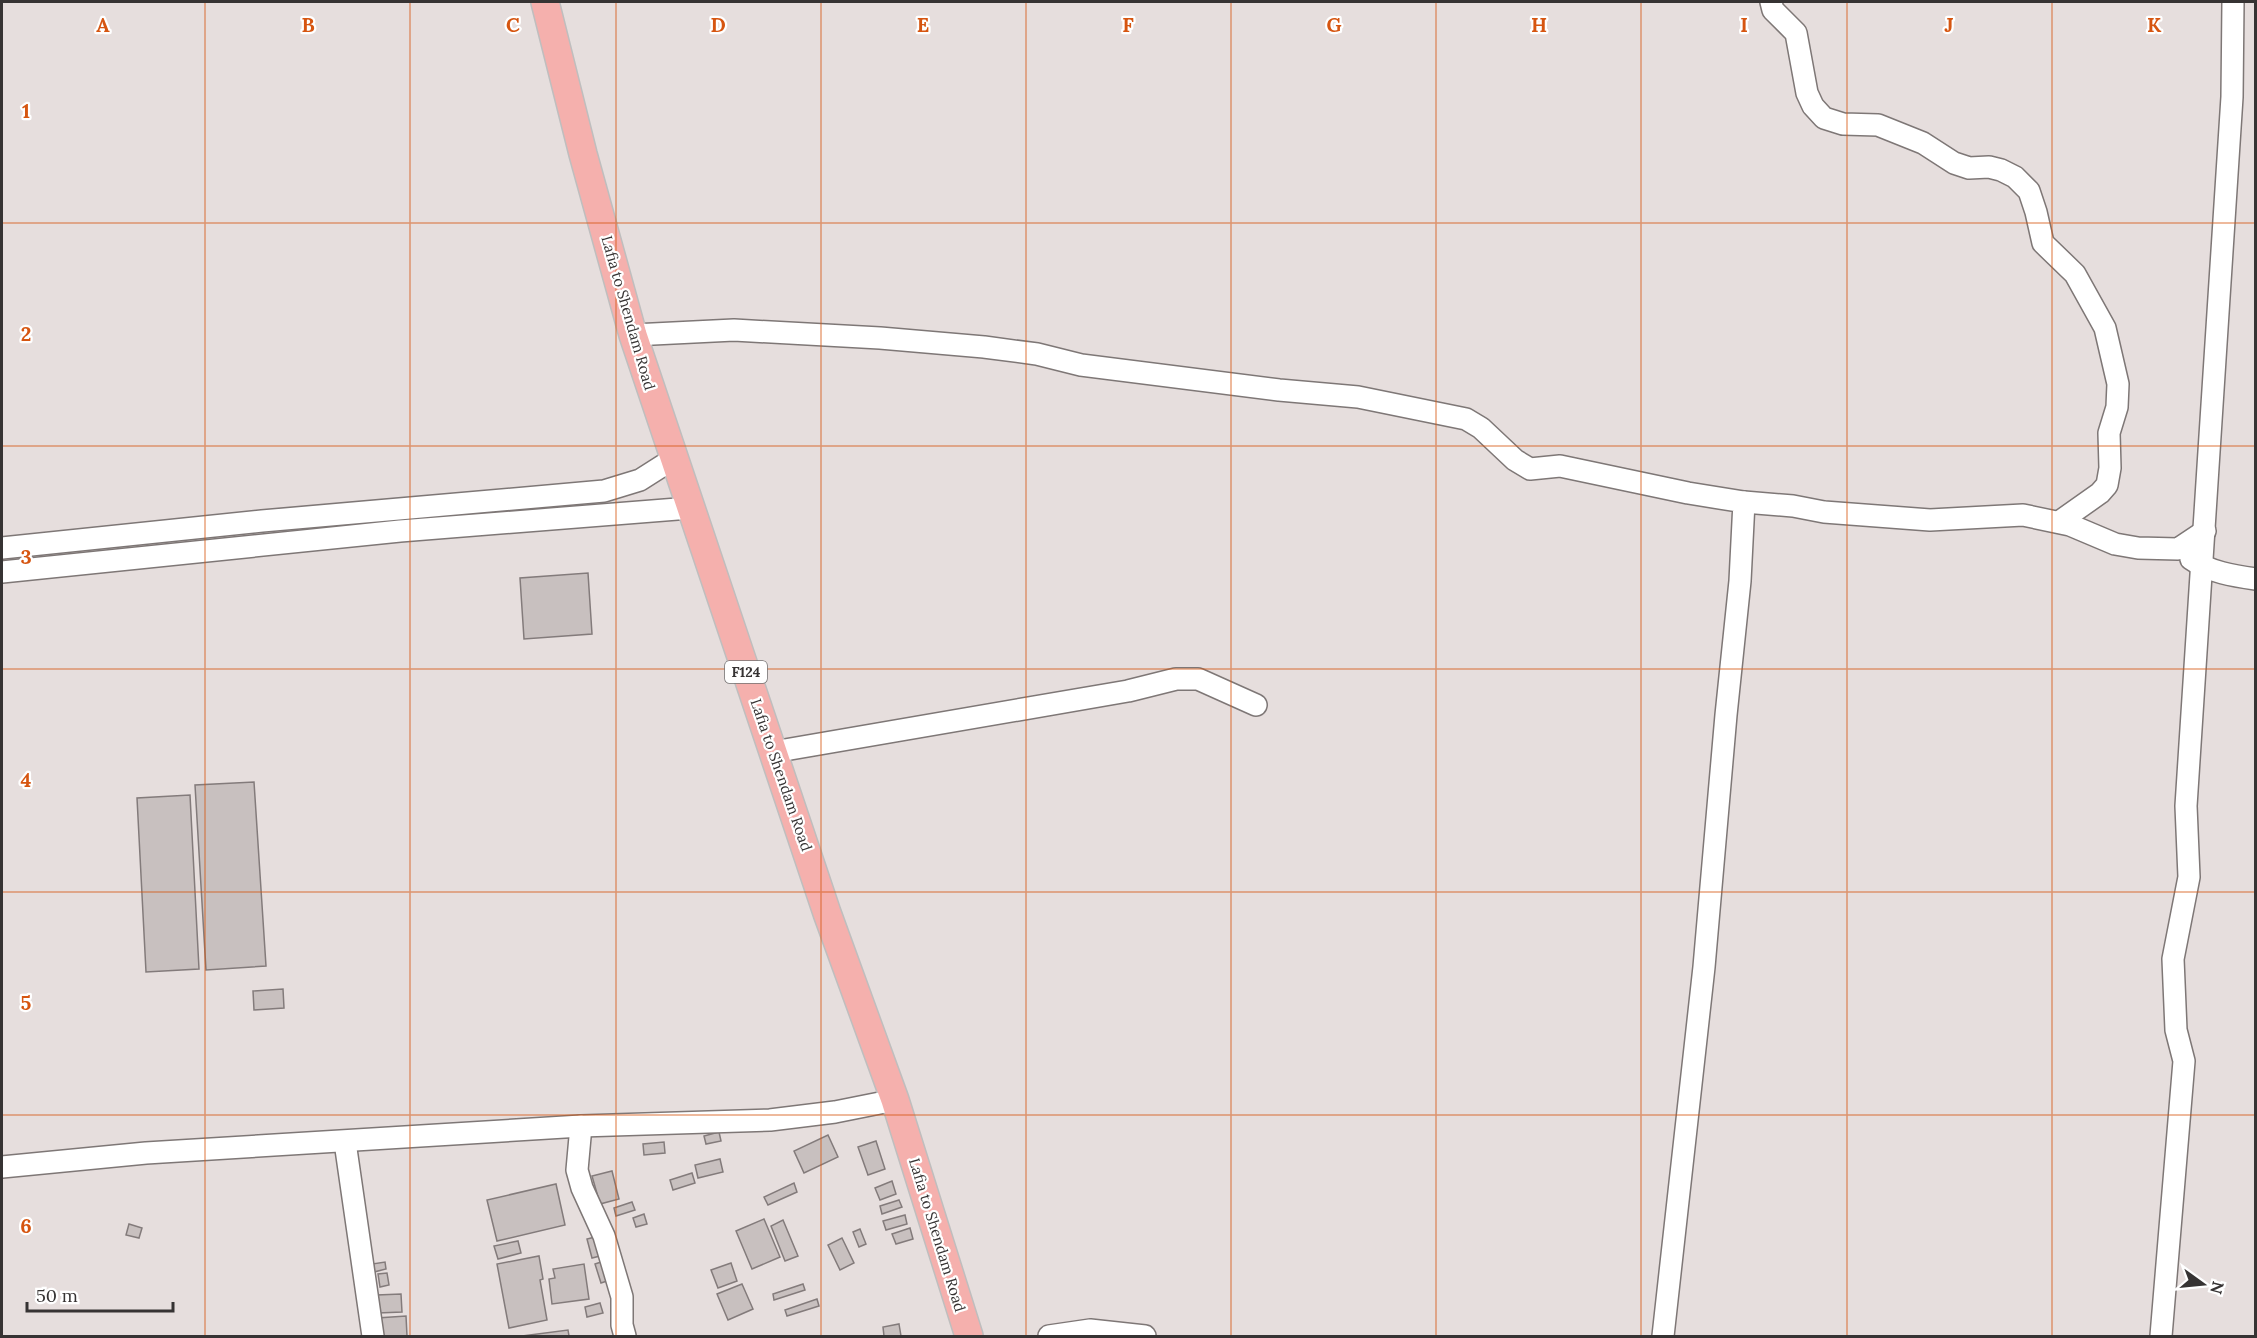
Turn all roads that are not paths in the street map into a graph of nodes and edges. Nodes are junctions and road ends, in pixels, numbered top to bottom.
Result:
1 (545, 2) edge
2 (1771, 2) edge
3 (2233, 2) edge
4 (633, 336) junction
5 (673, 459) junction
6 (1744, 502) junction
7 (690, 508) junction
8 (2059, 522) junction
9 (2205, 531) junction
10 (2, 548) edge
11 (2178, 549) junction
12 (2202, 567) junction
13 (2, 572) edge
14 (2256, 579) edge
15 (1256, 705) dead end
16 (773, 752) junction
17 (895, 1100) junction
18 (581, 1126) junction
19 (345, 1142) junction
20 (2, 1167) edge
21 (373, 1336) edge
22 (626, 1336) edge
23 (969, 1336) edge
24 (1049, 1336) edge
25 (1145, 1336) edge
26 (1663, 1336) edge
27 (2161, 1336) edge

1 - 4 main road, Lafia to Shendam Road / F124
2 - 8 street
3 - 9 street
4 - 5 main road, Lafia to Shendam Road / F124
4 - 6 street
5 - 7 main road, Lafia to Shendam Road / F124
5 - 10 street
6 - 8 street
6 - 26 street
7 - 13 street
7 - 16 main road, Lafia to Shendam Road / F124
8 - 11 street
9 - 11 street
9 - 12 street
11 - 12 street
12 - 14 street
12 - 27 street
15 - 16 street
16 - 17 main road, Lafia to Shendam Road / F124
17 - 18 street
17 - 23 main road, Lafia to Shendam Road / F124
18 - 19 street
18 - 22 street
19 - 20 street
19 - 21 street
24 - 25 street

